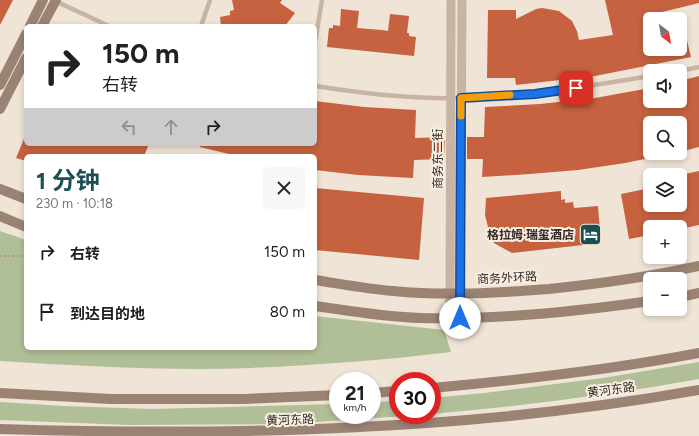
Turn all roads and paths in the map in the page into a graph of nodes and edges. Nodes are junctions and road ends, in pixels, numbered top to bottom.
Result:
1 (43, 0) edge
2 (55, 0) edge
3 (210, 0) edge
4 (322, 0) edge
5 (451, 0) edge
6 (462, 0) edge
7 (31, 24) edge
8 (43, 24) edge
9 (105, 24) edge
10 (202, 24) edge
11 (317, 30) edge
12 (24, 38) edge
13 (24, 62) edge
14 (699, 67) edge
15 (687, 70) edge
16 (643, 77) edge
17 (0, 85) edge
18 (317, 86) edge
19 (451, 98) junction
20 (461, 98) junction
21 (0, 109) edge
22 (0, 188) edge
23 (24, 198) edge
24 (0, 216) edge
25 (24, 226) edge
26 (0, 256) edge
27 (24, 256) edge
28 (699, 266) edge
29 (317, 280) edge
30 (455, 293) junction
31 (699, 293) edge
32 (687, 296) edge
33 (643, 302) edge
34 (317, 306) edge
35 (455, 318) junction
36 (699, 353) edge
37 (441, 387) edge
38 (699, 390) edge
39 (0, 393) edge
40 (329, 395) edge
41 (0, 430) edge

1 - 7 main road
2 - 8 main road
2 - 9 lane
3 - 10 lane
4 - 11 lane
5 - 19 street, 商务东二街
6 - 20 street, 商务东二街
12 - 17 main road
13 - 21 main road
14 - 15 lane
16 - 20 lane
18 - 19 lane
19 - 20 lane
19 - 30 street, 商务东二街
20 - 30 street, 商务东二街
22 - 23 main road
24 - 25 main road
26 - 27 path
28 - 30 main road, 商务外环路
29 - 30 main road, 商务外环路
30 - 35 street, 商务东二街
31 - 32 main road
33 - 35 main road
34 - 35 main road
36 - 37 main road, 黄河东路
38 - 41 main road, 黄河东路
39 - 40 main road, 黄河东路

